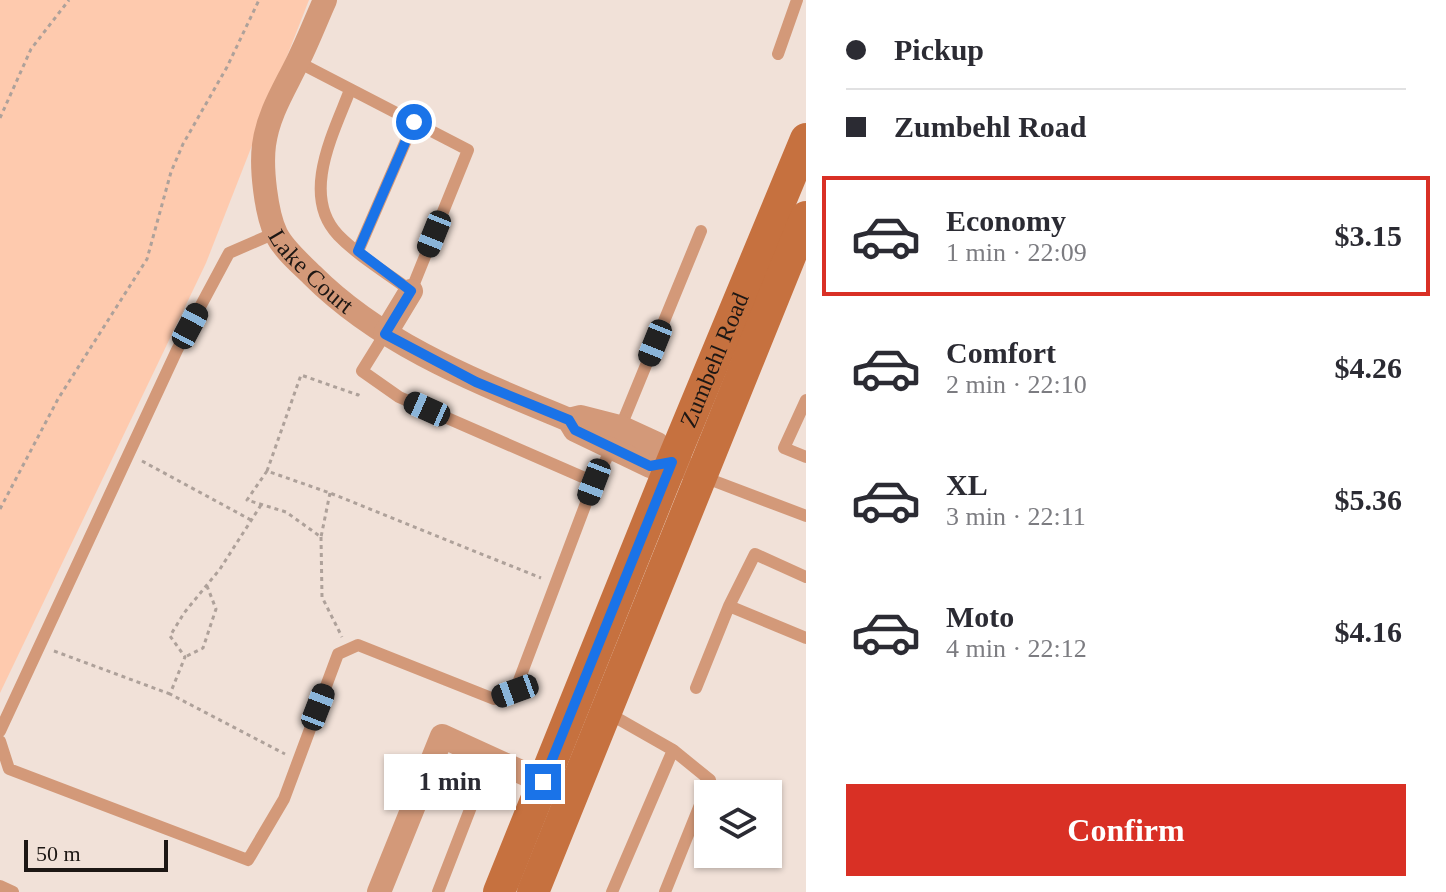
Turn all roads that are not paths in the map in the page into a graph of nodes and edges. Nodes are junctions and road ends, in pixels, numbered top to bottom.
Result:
1 (325, 0) edge
2 (797, 0) edge
3 (778, 54) dead end
4 (298, 62) junction
5 (350, 90) junction
6 (414, 122) junction
7 (806, 139) edge
8 (806, 217) edge
9 (701, 231) dead end
10 (275, 233) junction
11 (358, 251) junction
12 (411, 291) junction
13 (385, 334) junction
14 (805, 398) edge
15 (616, 438) junction
16 (806, 457) edge
17 (672, 462) junction
18 (701, 476) junction
19 (594, 482) junction
20 (806, 516) edge
21 (806, 577) edge
22 (729, 606) junction
23 (806, 638) edge
24 (696, 688) dead end
25 (606, 711) junction
26 (0, 731) edge
27 (0, 741) edge
28 (673, 750) junction
29 (490, 758) junction
30 (543, 782) junction
31 (0, 886) edge
32 (13, 892) edge
33 (379, 892) edge
34 (438, 892) edge
35 (499, 892) edge
36 (533, 892) edge
37 (612, 892) edge
38 (665, 892) edge

1 - 4 street, Lake Court
2 - 3 lane
4 - 5 lane
4 - 10 street, Lake Court
5 - 6 lane
5 - 11 lane
6 - 11 lane
6 - 12 lane
7 - 17 main road, Zumbehl Road
8 - 18 main road, Zumbehl Road
9 - 15 lane
10 - 13 street, Lake Court
10 - 26 lane
11 - 12 lane
12 - 13 street
13 - 15 street, Lake Court
13 - 19 lane
14 - 16 lane
15 - 17 street, Lake Court
15 - 19 lane
17 - 18 street, Lake Court
17 - 30 main road, Zumbehl Road
18 - 20 lane
18 - 25 main road, Zumbehl Road
19 - 27 lane
21 - 22 lane
22 - 23 lane
22 - 24 lane
25 - 28 lane
25 - 36 main road, Zumbehl Road
28 - 37 lane
28 - 38 lane
29 - 30 street
29 - 33 street
29 - 34 lane
30 - 35 main road, Zumbehl Road
31 - 32 lane

